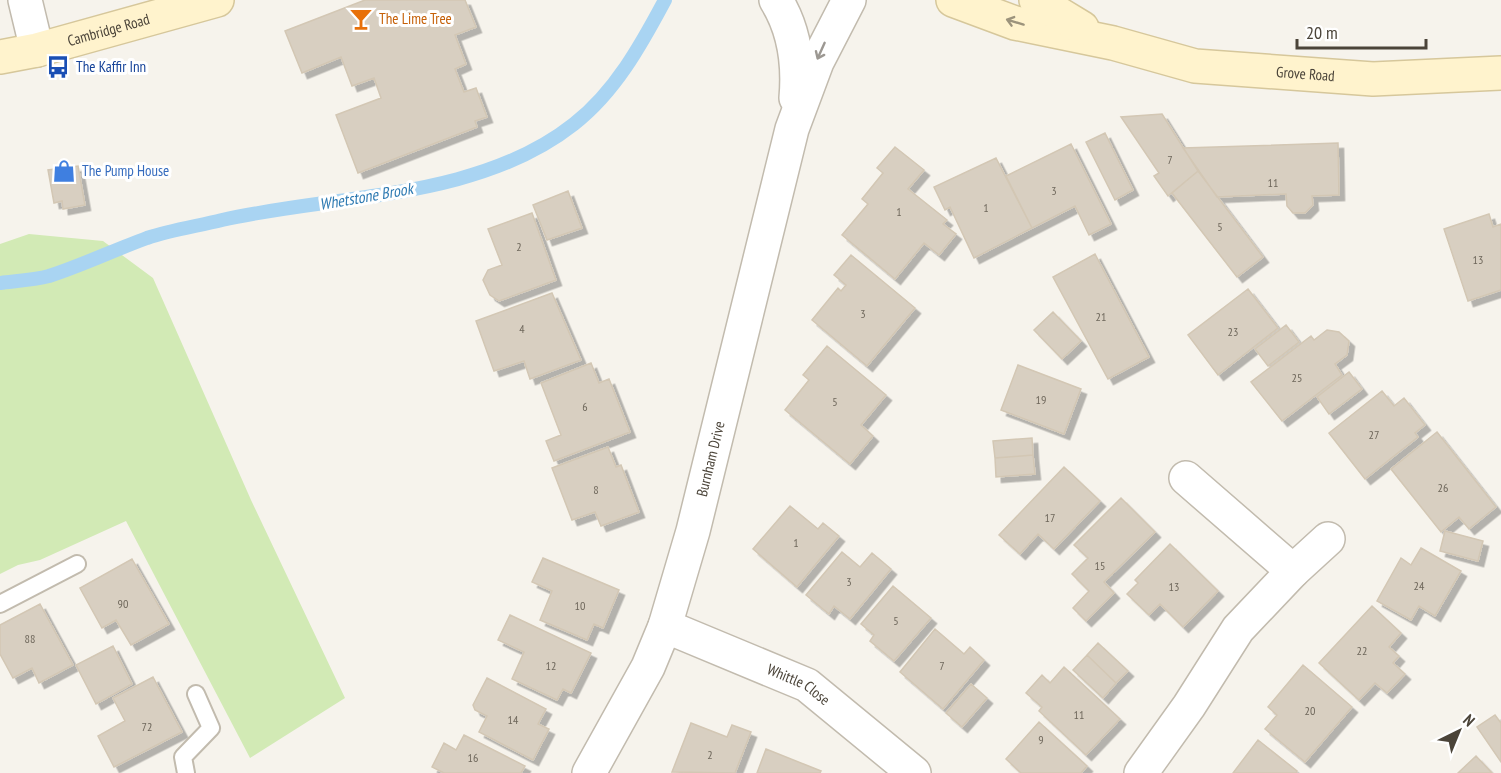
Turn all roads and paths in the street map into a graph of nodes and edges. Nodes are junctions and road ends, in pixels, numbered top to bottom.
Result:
1 (25, 0) edge
2 (217, 0) edge
3 (776, 0) edge
4 (849, 0) edge
5 (953, 0) edge
6 (1036, 0) edge
7 (1113, 43) junction
8 (37, 50) junction
9 (0, 57) edge
10 (1501, 73) edge
11 (792, 129) junction
12 (1186, 478) dead end
13 (1328, 539) dead end
14 (77, 564) dead end
15 (1293, 571) junction
16 (0, 604) edge
17 (665, 626) junction
18 (196, 694) dead end
19 (186, 773) edge
20 (589, 773) edge
21 (914, 773) edge
22 (1141, 773) edge

1 - 8 street
2 - 8 street, Cambridge Road
3 - 11 street, Burnham Drive
4 -> 11 street, Burnham Drive
7 -> 5 street, Grove Road
6 - 7 street, Grove Road
7 - 10 street, Grove Road
8 - 9 street, Cambridge Road
11 - 17 street, Burnham Drive
12 - 15 street
13 - 15 street
14 - 16 lane
15 - 22 street
17 - 20 street, Burnham Drive
17 - 21 street, Whittle Close
18 - 19 lane

